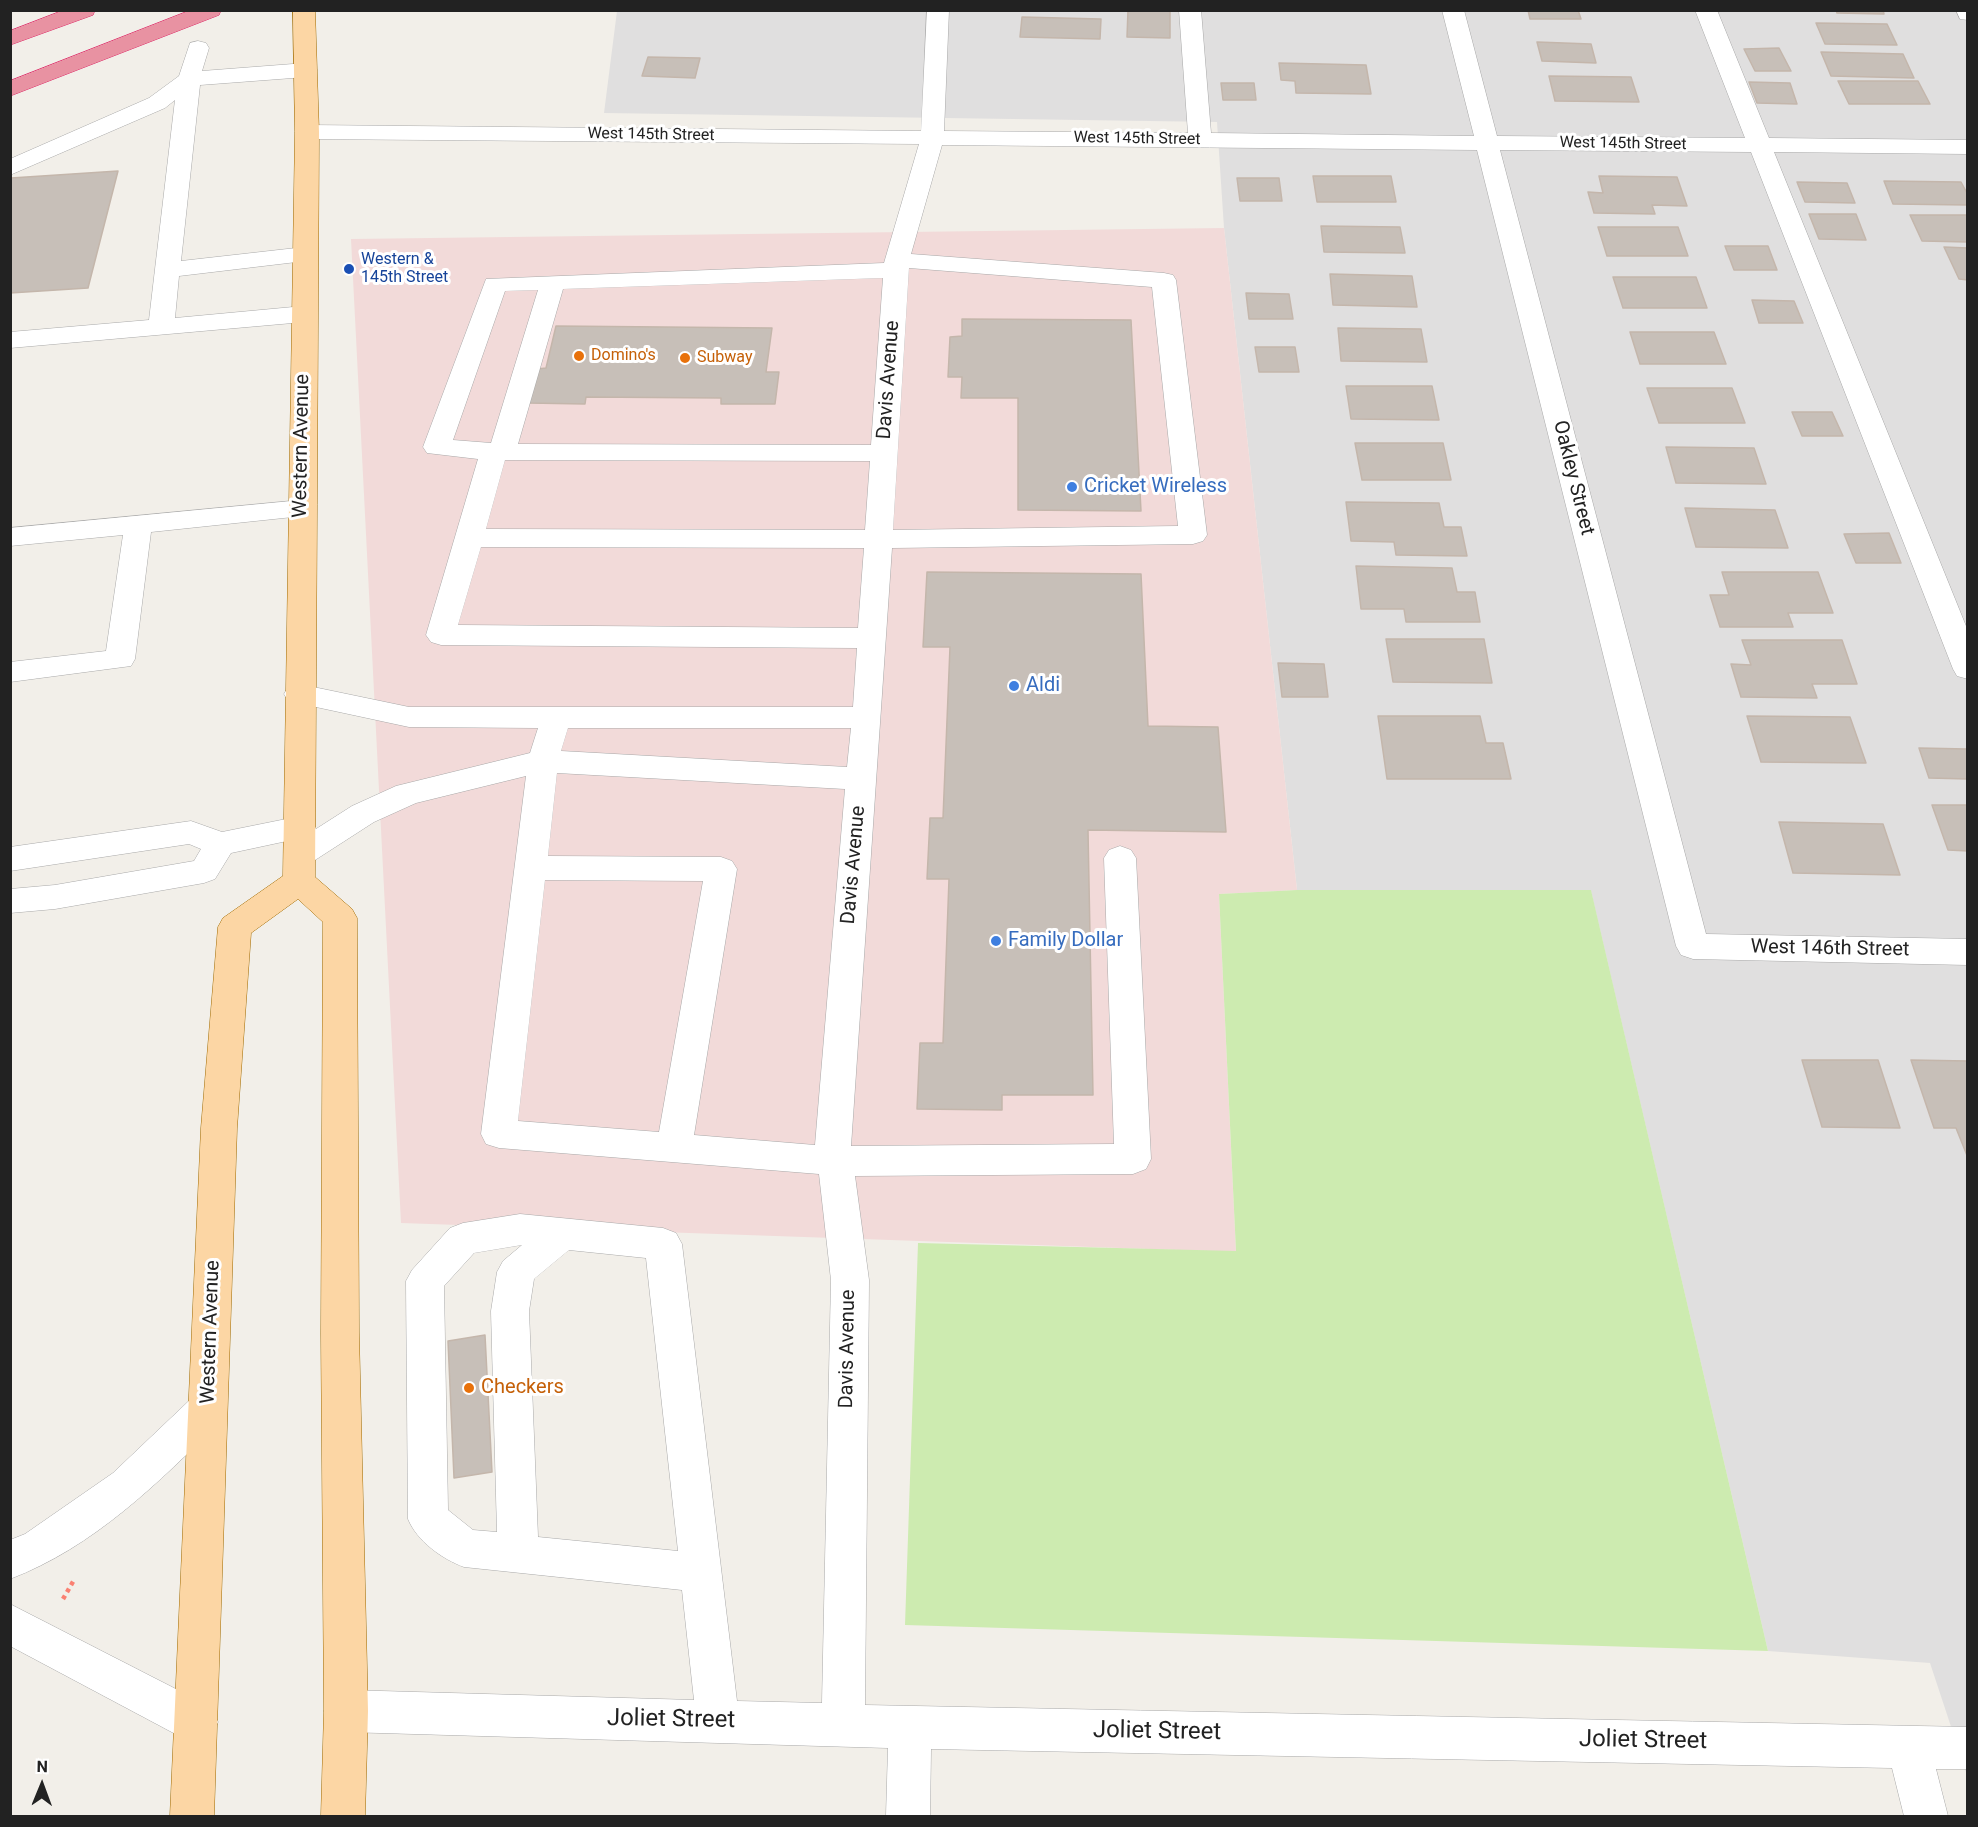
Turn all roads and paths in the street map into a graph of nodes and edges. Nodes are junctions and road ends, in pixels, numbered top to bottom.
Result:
1 (85, 10) edge
2 (211, 10) edge
3 (304, 10) edge
4 (938, 10) edge
5 (1190, 10) edge
6 (1453, 10) edge
7 (1706, 10) edge
8 (10, 39) edge
9 (198, 48) dead end
10 (306, 70) junction
11 (189, 79) junction
12 (10, 89) edge
13 (307, 132) junction
14 (932, 138) junction
15 (1200, 140) junction
16 (1488, 143) junction
17 (1760, 145) junction
18 (1968, 147) edge
19 (10, 168) edge
20 (305, 254) junction
21 (897, 265) junction
22 (168, 270) junction
23 (553, 282) junction
24 (304, 314) junction
25 (161, 326) junction
26 (10, 339) edge
27 (498, 452) junction
28 (884, 453) junction
29 (302, 509) junction
30 (138, 525) junction
31 (10, 537) edge
32 (469, 538) junction
33 (878, 539) junction
34 (872, 638) junction
35 (1968, 669) edge
36 (10, 672) edge
37 (299, 694) junction
38 (556, 717) junction
39 (867, 718) junction
40 (543, 761) junction
41 (861, 779) junction
42 (220, 844) junction
43 (300, 854) junction
44 (1120, 858) dead end
45 (10, 859) edge
46 (531, 868) junction
47 (10, 901) edge
48 (1693, 946) joint
49 (1968, 952) edge
50 (674, 1148) junction
51 (835, 1161) junction
52 (562, 1233) junction
53 (207, 1409) junction
54 (518, 1554) junction
55 (10, 1560) edge
56 (702, 1573) junction
57 (10, 1624) edge
58 (346, 1711) junction
59 (196, 1722) junction
60 (718, 1722) junction
61 (843, 1724) junction
62 (910, 1727) junction
63 (1908, 1747) junction
64 (1968, 1748) edge
65 (192, 1816) edge
66 (344, 1816) edge
67 (908, 1816) edge
68 (1926, 1816) edge

1 - 8 highway
2 - 12 highway
3 - 10 main road, Western Avenue
4 - 14 street, Davis Avenue
5 - 15 street
6 - 16 street, Oakley Street
7 - 17 street
9 - 11 street
10 - 11 street
10 - 13 main road, Western Avenue
11 - 19 street
11 - 22 street
13 - 14 street, West 145th Street
13 - 20 main road, Western Avenue
14 - 15 street, West 145th Street
14 - 21 street, Davis Avenue
15 - 16 street, West 145th Street
16 - 17 street, West 145th Street
16 - 48 street, Oakley Street
17 - 18 street, West 145th Street
17 - 35 street
20 - 22 street
20 - 24 main road, Western Avenue
21 - 23 street
21 - 28 street, Davis Avenue
21 - 33 street
22 - 25 street
23 - 27 street
23 - 27 street
24 - 25 street
24 - 29 main road, Western Avenue
25 - 26 street
27 - 28 street
27 - 32 street
28 - 33 street, Davis Avenue
29 - 30 street
29 - 37 main road, Western Avenue
30 - 31 street
30 - 36 street
32 - 33 street
32 - 34 street
33 - 34 street, Davis Avenue
34 - 39 street, Davis Avenue
37 - 38 street
37 - 43 main road, Western Avenue
38 - 39 street
38 - 40 street
39 - 41 street, Davis Avenue
40 - 41 street
40 - 43 street
40 - 46 street
41 - 51 street, Davis Avenue
42 - 43 street
42 - 45 street
42 - 47 street
43 - 53 main road, Western Avenue
43 - 58 main road
44 - 51 street
46 - 50 street
46 - 50 street
48 - 49 street, West 146th Street
50 - 51 street
51 - 61 street, Davis Avenue
52 - 54 street
52 - 54 street
52 - 56 street
53 - 55 street
53 - 59 main road, Western Avenue
54 - 56 street
56 - 60 street
57 - 59 street
58 - 60 street, Joliet Street
58 - 66 main road
59 - 65 main road, Western Avenue
60 - 61 street, Joliet Street
61 - 62 street, Joliet Street
62 - 63 street, Joliet Street
62 - 67 street
63 - 64 street, Joliet Street
63 - 68 street

